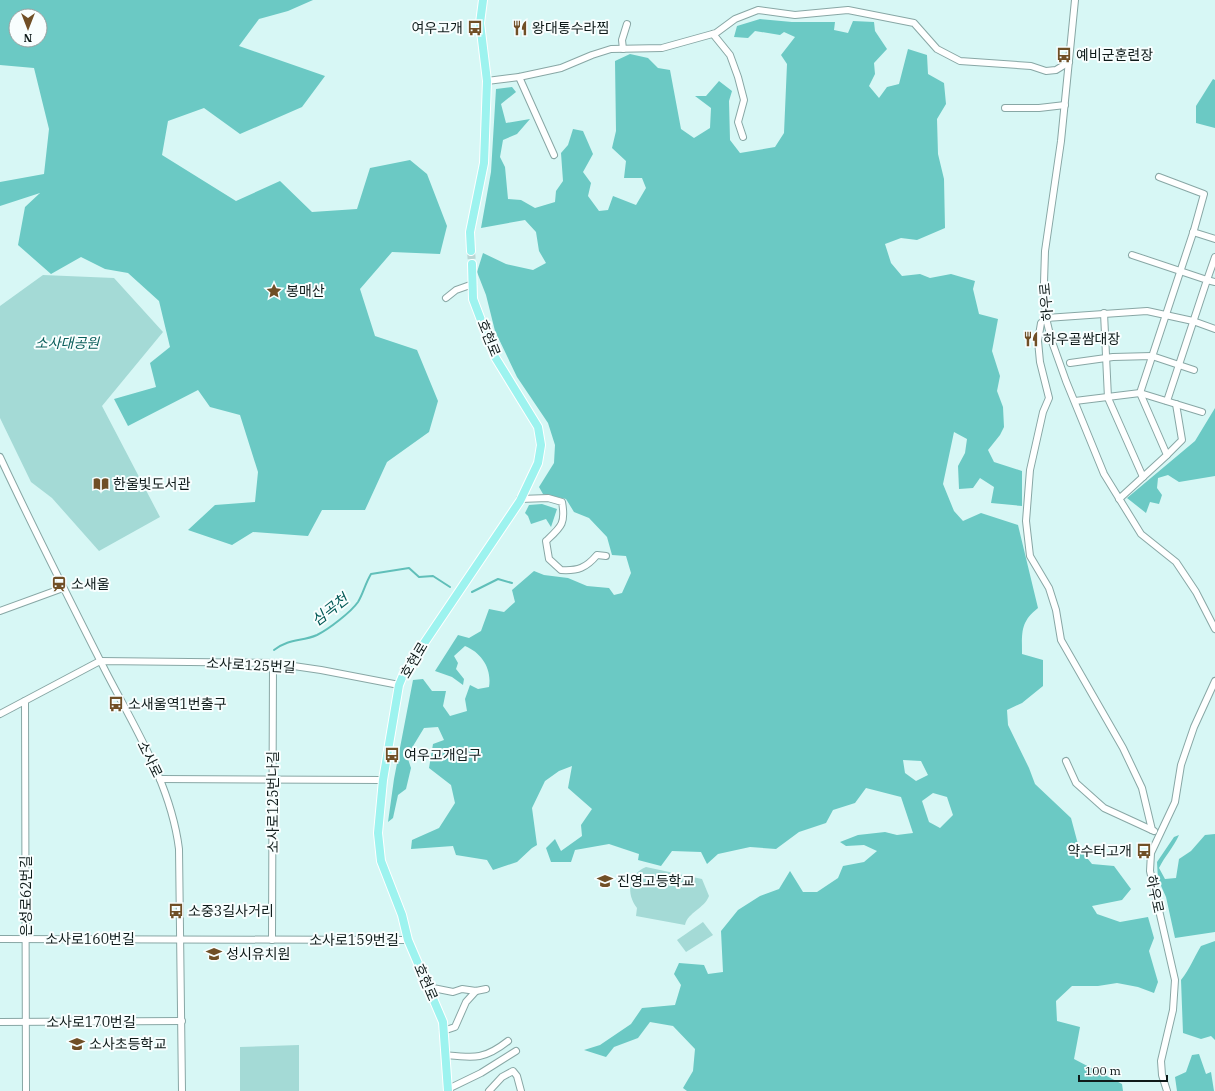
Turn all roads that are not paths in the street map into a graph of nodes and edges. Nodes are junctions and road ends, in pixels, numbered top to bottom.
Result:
1 (483, 0) edge
2 (1075, 0) edge
3 (628, 24) dead end
4 (713, 34) junction
5 (622, 48) junction
6 (1069, 62) junction
7 (519, 77) junction
8 (487, 81) junction
9 (1065, 105) junction
10 (1005, 108) dead end
11 (743, 137) dead end
12 (554, 155) dead end
13 (1159, 177) dead end
14 (1193, 232) junction
15 (1215, 239) edge
16 (471, 251) tunnel mouth
17 (1132, 255) dead end
18 (1215, 257) edge
19 (472, 264) tunnel mouth
20 (1180, 270) junction
21 (1207, 280) junction
22 (1215, 282) edge
23 (473, 284) junction
24 (446, 298) dead end
25 (1104, 313) junction
26 (1166, 315) junction
27 (1046, 318) junction
28 (1193, 321) junction
29 (1215, 329) edge
30 (1152, 356) junction
31 (1107, 358) junction
32 (1070, 363) dead end
33 (1179, 365) junction
34 (1194, 370) dead end
35 (1140, 393) junction
36 (1108, 398) junction
37 (1075, 401) junction
38 (1167, 401) junction
39 (1176, 404) junction
40 (1202, 412) dead end
41 (1167, 455) junction
42 (0, 458) edge
43 (2, 465) edge
44 (1143, 477) junction
45 (520, 499) junction
46 (1119, 499) junction
47 (606, 556) dead end
48 (63, 588) junction
49 (0, 611) edge
50 (1215, 629) edge
51 (100, 661) junction
52 (273, 663) junction
53 (1215, 681) edge
54 (399, 685) junction
55 (25, 702) junction
56 (0, 714) edge
57 (1066, 761) dead end
58 (160, 779) junction
59 (273, 779) junction
60 (383, 780) junction
61 (1152, 830) junction
62 (1160, 834) junction
63 (0, 939) edge
64 (26, 939) junction
65 (180, 940) junction
66 (272, 940) junction
67 (408, 940) junction
68 (428, 988) junction
69 (486, 990) dead end
70 (476, 991) junction
71 (0, 1022) edge
72 (26, 1022) junction
73 (182, 1022) junction
74 (443, 1031) junction
75 (508, 1041) dead end
76 (516, 1051) dead end
77 (445, 1055) junction
78 (448, 1090) edge
79 (26, 1091) edge
80 (182, 1091) edge
81 (489, 1091) edge
82 (521, 1091) edge
83 (1167, 1091) edge

1 - 8 main road
2 - 6 street, 하우로
3 - 5 street
4 - 5 street
4 - 6 street
4 - 11 street
5 - 7 street
6 - 9 street, 하우로
7 - 8 street
7 - 12 street
8 - 16 main road
9 - 10 street
9 - 27 street, 하우로
13 - 14 street
14 - 15 street
14 - 20 street
17 - 20 street
18 - 21 street
19 - 23 main road, 호현로
20 - 21 street
20 - 26 street
21 - 22 street
21 - 28 street
23 - 24 street
23 - 45 main road, 호현로
25 - 26 street
25 - 27 street
25 - 31 street
26 - 28 street
26 - 30 street
27 - 37 street, 하우로
27 - 61 street
28 - 29 street
28 - 33 street
30 - 31 street
30 - 33 street
30 - 35 street
31 - 32 street
31 - 36 street
33 - 34 street
33 - 38 street
35 - 36 street
35 - 38 street
35 - 41 street
36 - 37 street
36 - 44 street
37 - 46 street, 하우로
38 - 39 street
39 - 40 street
39 - 41 street
41 - 44 street
42 - 43 street, 소사로
43 - 48 street, 소사로
44 - 46 street
45 - 47 street
45 - 54 main road, 호현로
46 - 50 street, 하우로
48 - 49 street
48 - 51 street, 소사로
51 - 52 street, 소사로125번길
51 - 55 street
51 - 58 street, 소사로
52 - 54 street, 소사로125번길
52 - 59 street, 소사로125번나길
53 - 62 street, 하우로
54 - 60 main road, 호현로
55 - 56 street
55 - 64 street, 은성로62번길
57 - 61 street
58 - 59 street
58 - 65 street, 소사로
59 - 60 street
59 - 66 street, 소사로125번나길
60 - 67 main road, 호현로
61 - 62 street
62 - 83 street, 하우로
63 - 64 street, 소사로160번길
64 - 65 street, 소사로160번길
64 - 72 street, 은성로62번길
65 - 66 street, 소사로159번길
65 - 73 street, 소사로
66 - 67 street, 소사로159번길
67 - 68 main road, 호현로
68 - 70 street
68 - 74 main road, 호현로
69 - 70 street
70 - 74 street
71 - 72 street, 소사로170번길
72 - 73 street, 소사로170번길
72 - 79 street, 은성로62번길
73 - 80 street, 소사로
74 - 77 main road, 호현로
75 - 77 street
76 - 78 street
77 - 78 main road, 호현로
81 - 82 street

